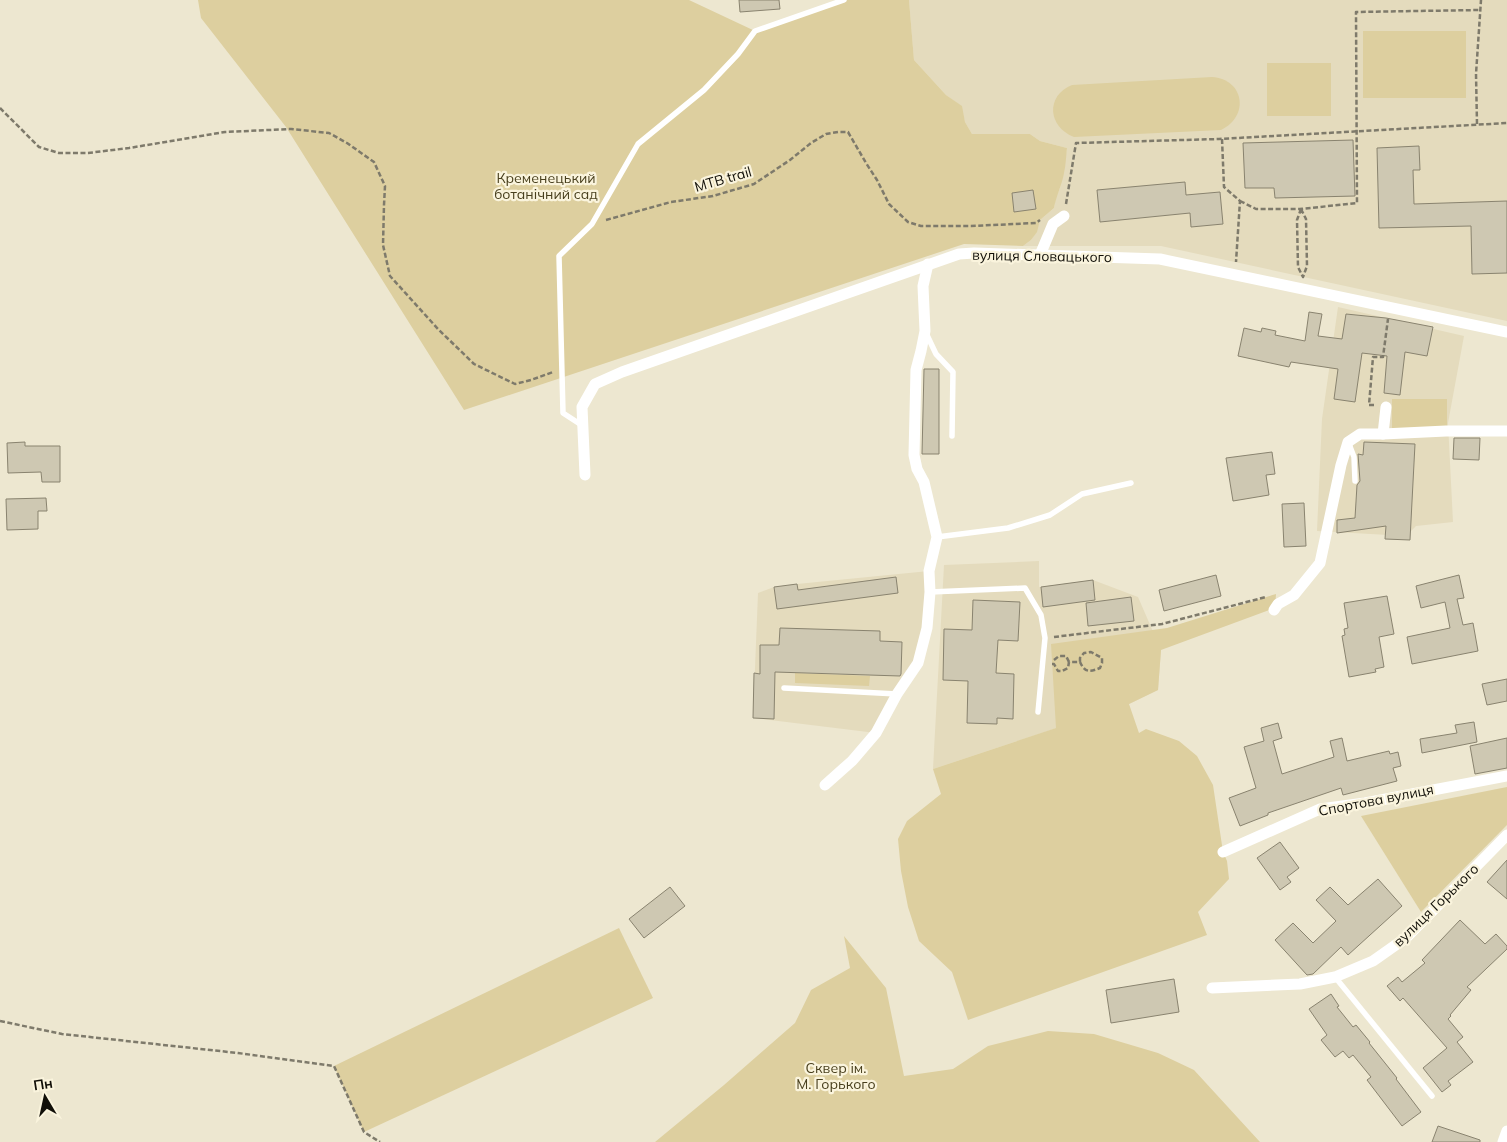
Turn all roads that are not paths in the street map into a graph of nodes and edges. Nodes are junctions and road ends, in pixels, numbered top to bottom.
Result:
1 (844, 0) edge
2 (1064, 216) road end
3 (1040, 255) junction
4 (928, 264) junction
5 (925, 331) junction
6 (1507, 332) edge
7 (1386, 407) dead end
8 (583, 426) junction
9 (1507, 431) edge
10 (1383, 434) junction
11 (952, 436) dead end
12 (1348, 442) junction
13 (585, 475) dead end
14 (1355, 481) dead end
15 (1131, 483) dead end
16 (937, 537) junction
17 (930, 592) junction
18 (1274, 610) dead end
19 (784, 688) dead end
20 (898, 694) junction
21 (1038, 712) dead end
22 (1507, 776) edge
23 (825, 785) dead end
24 (1507, 835) edge
25 (1223, 852) dead end
26 (1335, 977) junction
27 (1212, 988) dead end
28 (1432, 1096) dead end
29 (1507, 1131) edge
30 (1503, 1142) edge

1 - 8 lane
2 - 3 street
3 - 4 street, вулиця Словацького
3 - 6 street, вулиця Словацького
4 - 5 street
4 - 8 street, вулиця Словацького
5 - 11 lane
5 - 16 street
7 - 10 street
8 - 13 street, вулиця Словацького
9 - 10 street
10 - 12 street
12 - 14 lane
12 - 18 street
15 - 16 lane
16 - 17 street
17 - 20 street
17 - 21 lane
19 - 20 lane
20 - 23 street
22 - 25 street, Спортова вулиця
24 - 26 street, вулиця Горького
26 - 27 street, вулиця Горького
26 - 28 lane
29 - 30 street

